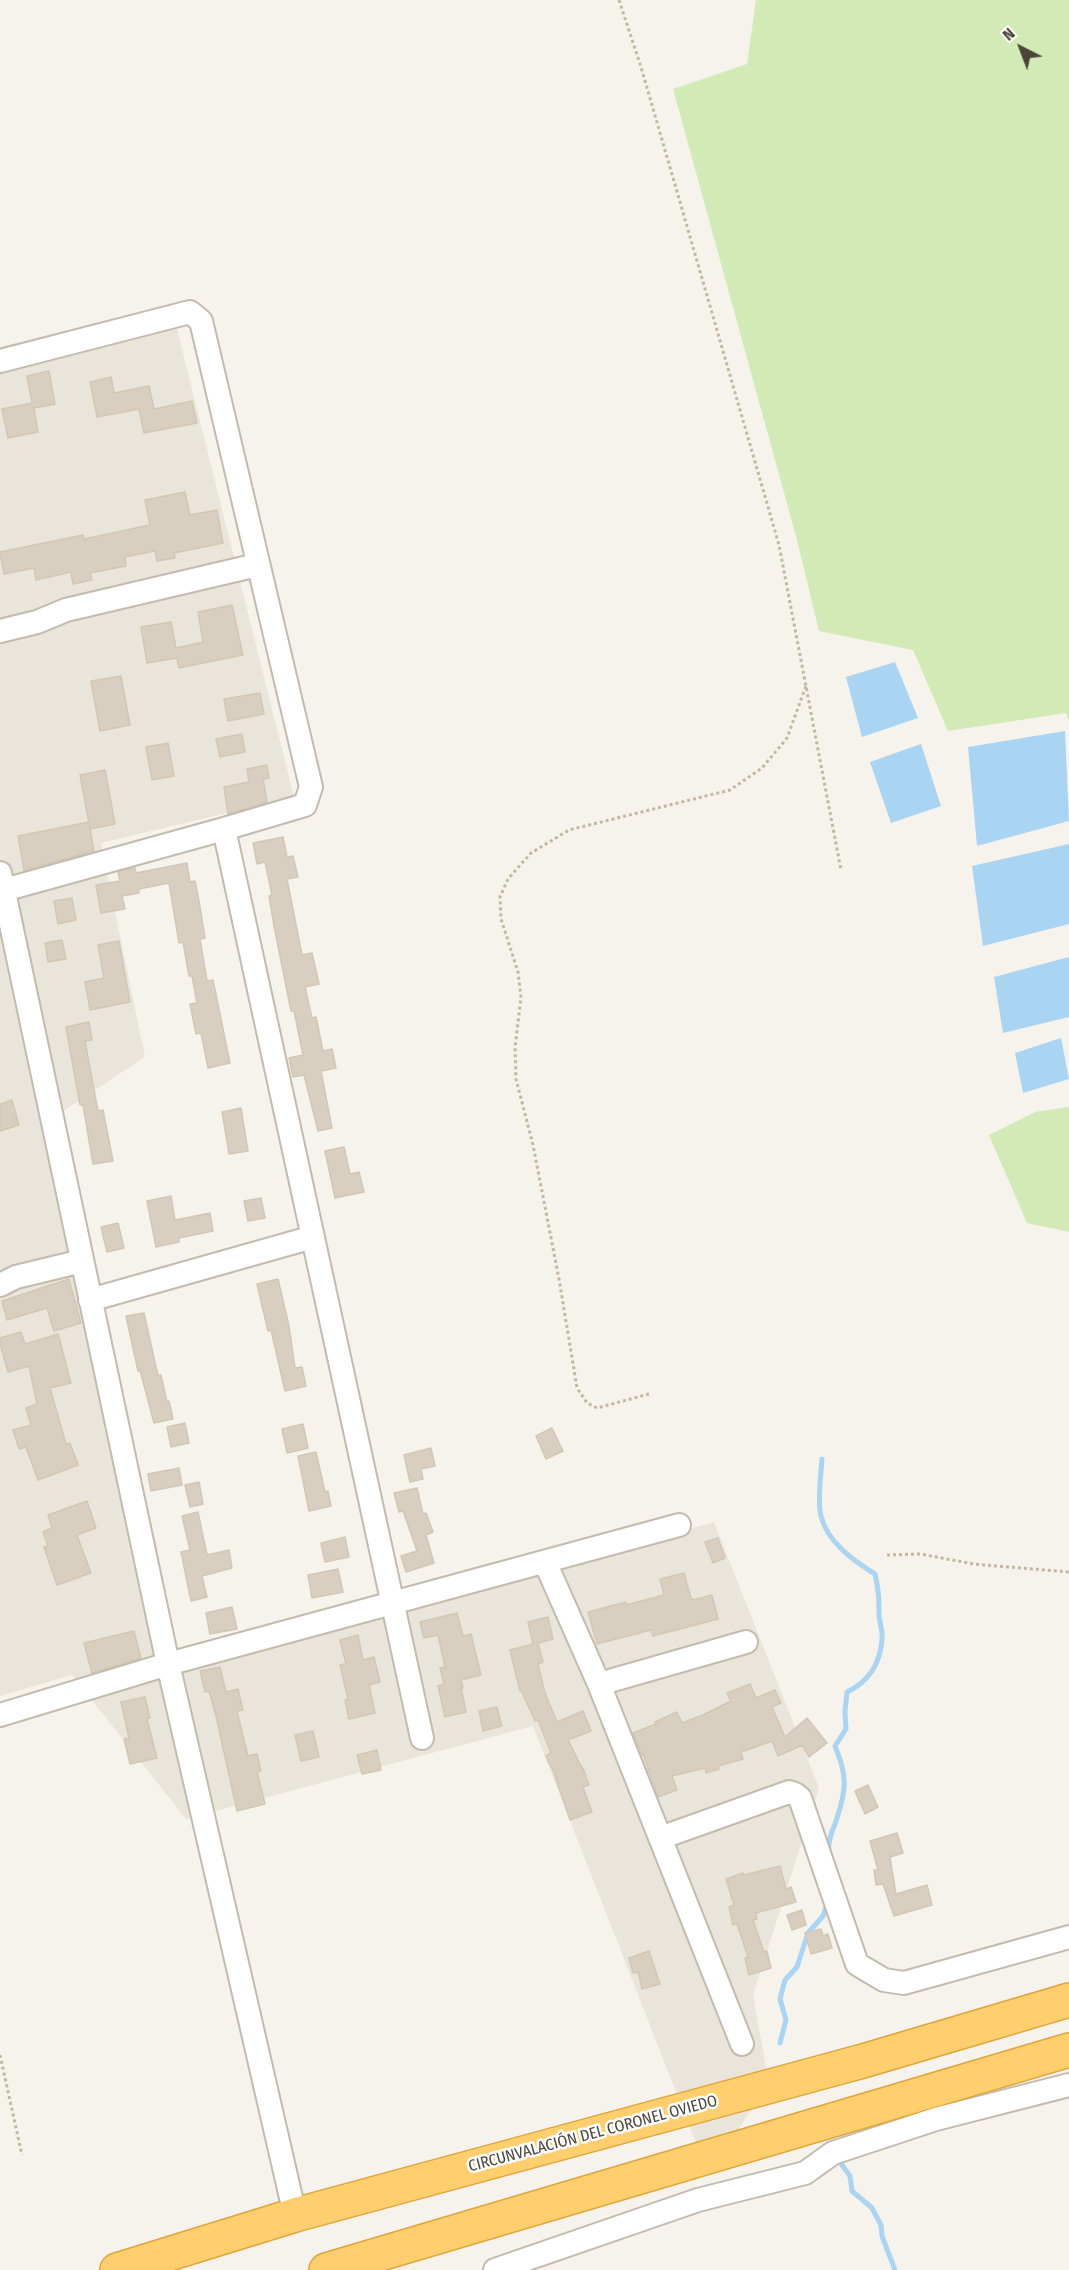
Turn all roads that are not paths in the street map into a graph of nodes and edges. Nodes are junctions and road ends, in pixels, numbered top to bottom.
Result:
1 (0, 361) edge
2 (257, 565) junction
3 (0, 631) edge
4 (224, 829) junction
5 (2, 882) edge
6 (6, 927) edge
7 (313, 1238) junction
8 (82, 1262) junction
9 (0, 1285) edge
10 (90, 1300) junction
11 (678, 1525) dead end
12 (546, 1562) junction
13 (393, 1604) junction
14 (746, 1642) dead end
15 (168, 1665) junction
16 (598, 1684) junction
17 (0, 1715) edge
18 (422, 1738) dead end
19 (660, 1838) junction
20 (1069, 1937) edge
21 (1069, 2000) edge
22 (742, 2044) dead end
23 (1069, 2050) edge
24 (1069, 2085) edge
25 (295, 2215) junction
26 (117, 2270) edge
27 (326, 2270) edge
28 (495, 2270) edge

1 - 2 street
2 - 3 street
2 - 4 street
4 - 5 street
4 - 7 street
5 - 6 street
6 - 8 street
7 - 10 street
7 - 13 street
8 - 9 street
8 - 10 street
10 - 15 street
11 - 12 street
12 - 13 street
12 - 16 street
13 - 15 street
13 - 18 street
14 - 16 street
15 - 17 street
15 - 25 street
16 - 19 street
19 - 20 street
19 - 22 street
21 - 25 highway, CIRCUNVALACIÓN DEL CORONEL OVIEDO
23 - 27 highway
24 - 28 street
25 - 26 highway, CIRCUNVALACIÓN DEL CORONEL OVIEDO

